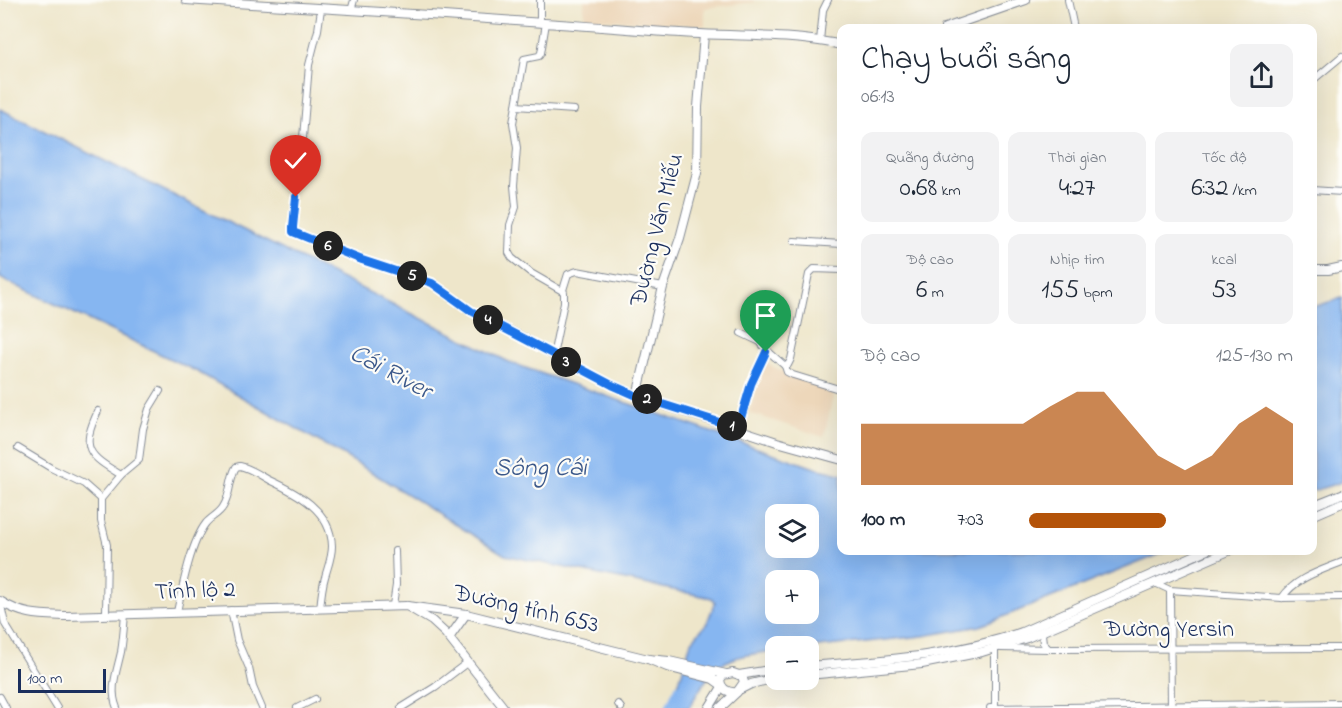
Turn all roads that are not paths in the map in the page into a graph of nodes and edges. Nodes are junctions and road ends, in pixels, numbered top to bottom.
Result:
1 (186, 0) edge
2 (354, 0) edge
3 (540, 0) edge
4 (828, 0) edge
5 (1026, 0) edge
6 (1068, 0) edge
7 (261, 3) edge
8 (311, 4) edge
9 (321, 9) junction
10 (351, 11) junction
11 (543, 23) junction
12 (957, 24) edge
13 (1073, 24) edge
14 (704, 35) junction
15 (820, 41) junction
16 (837, 44) edge
17 (1342, 56) edge
18 (1317, 77) edge
19 (516, 106) junction
20 (574, 110) dead end
21 (1317, 190) edge
22 (1342, 192) edge
23 (794, 241) dead end
24 (837, 244) edge
25 (1342, 267) edge
26 (837, 270) edge
27 (1317, 270) edge
28 (663, 287) junction
29 (563, 290) junction
30 (741, 333) dead end
31 (768, 352) junction
32 (554, 356) junction
33 (784, 366) junction
34 (837, 388) edge
35 (160, 391) dead end
36 (637, 396) junction
37 (98, 411) dead end
38 (738, 428) junction
39 (18, 448) dead end
40 (837, 459) edge
41 (121, 475) junction
42 (1342, 494) edge
43 (101, 499) junction
44 (1342, 503) edge
45 (1317, 504) edge
46 (1317, 514) edge
47 (395, 551) dead end
48 (1195, 555) edge
49 (1219, 555) edge
50 (1342, 562) edge
51 (1149, 575) junction
52 (1155, 583) junction
53 (1170, 590) junction
54 (1342, 597) edge
55 (1282, 598) junction
56 (0, 601) edge
57 (393, 605) junction
58 (407, 606) junction
59 (320, 609) junction
60 (231, 610) junction
61 (177, 612) junction
62 (106, 614) junction
63 (125, 614) junction
64 (466, 614) junction
65 (1045, 630) junction
66 (449, 638) junction
67 (995, 645) junction
68 (1169, 648) junction
69 (1342, 648) edge
70 (1050, 649) junction
71 (468, 662) junction
72 (819, 666) edge
73 (853, 667) junction
74 (765, 671) edge
75 (819, 673) edge
76 (710, 674) junction
77 (726, 674) junction
78 (739, 675) junction
79 (765, 681) edge
80 (721, 685) junction
81 (738, 691) junction
82 (0, 697) edge
83 (315, 699) dead end
84 (1342, 703) edge
85 (405, 707) edge
86 (1171, 707) edge
87 (6, 708) edge
88 (57, 708) edge
89 (117, 708) edge
90 (262, 708) edge
91 (297, 708) edge
92 (504, 708) edge
93 (709, 708) edge
94 (720, 708) edge
95 (990, 708) edge
96 (995, 708) edge

1 - 7 main road
2 - 10 street
3 - 11 street
4 - 15 street
5 - 12 main road
6 - 13 street
7 - 8 main road
8 - 9 main road
9 - 10 main road
9 - 32 street
10 - 11 main road
11 - 14 main road
11 - 19 street
14 - 15 main road
14 - 28 street, Đường Văn Miếu
15 - 16 main road
17 - 18 street
19 - 20 street
19 - 29 street
21 - 22 street
23 - 24 street
25 - 27 street
26 - 33 street
28 - 29 street
28 - 36 street, Đường Văn Miếu
29 - 32 street
30 - 31 street
31 - 33 street
31 - 38 street
32 - 36 street
33 - 34 street
35 - 41 street
36 - 38 street
37 - 41 street
38 - 40 street
39 - 43 street
41 - 43 street
42 - 45 main road
43 - 62 street
44 - 46 main road
47 - 57 street
48 - 51 main road
49 - 52 main road
50 - 55 street
51 - 52 main road
51 - 67 main road
52 - 53 street
52 - 65 main road
53 - 55 street
53 - 68 street
54 - 55 street
56 - 62 main road, Tỉnh lộ 2
56 - 88 street
57 - 58 main road, Đường tỉnh 653
57 - 59 main road, Tỉnh lộ 2
58 - 64 main road, Đường tỉnh 653
58 - 66 street
59 - 60 main road, Tỉnh lộ 2
59 - 61 street
60 - 61 main road, Tỉnh lộ 2
60 - 90 street
61 - 63 main road, Tỉnh lộ 2
62 - 63 main road, Tỉnh lộ 2
63 - 89 street
64 - 66 main road
64 - 76 main road, Đường tỉnh 653
65 - 67 main road
65 - 70 street
66 - 71 street
67 - 70 street, Đường Yersin
67 - 73 main road
67 - 96 street
68 - 69 street, Đường Yersin
68 - 70 street, Đường Yersin
68 - 86 street
71 - 85 street
71 - 92 street
72 - 73 main road
73 - 75 main road
74 - 78 main road
76 - 77 main road, Đường tỉnh 653
76 - 80 main road, Đường tỉnh 653
77 - 78 main road
77 - 80 main road
78 - 81 main road
79 - 81 main road
80 - 81 main road
80 - 93 main road
81 - 94 main road
82 - 87 street
83 - 91 street
84 - 86 street
86 - 96 street
95 - 96 street

